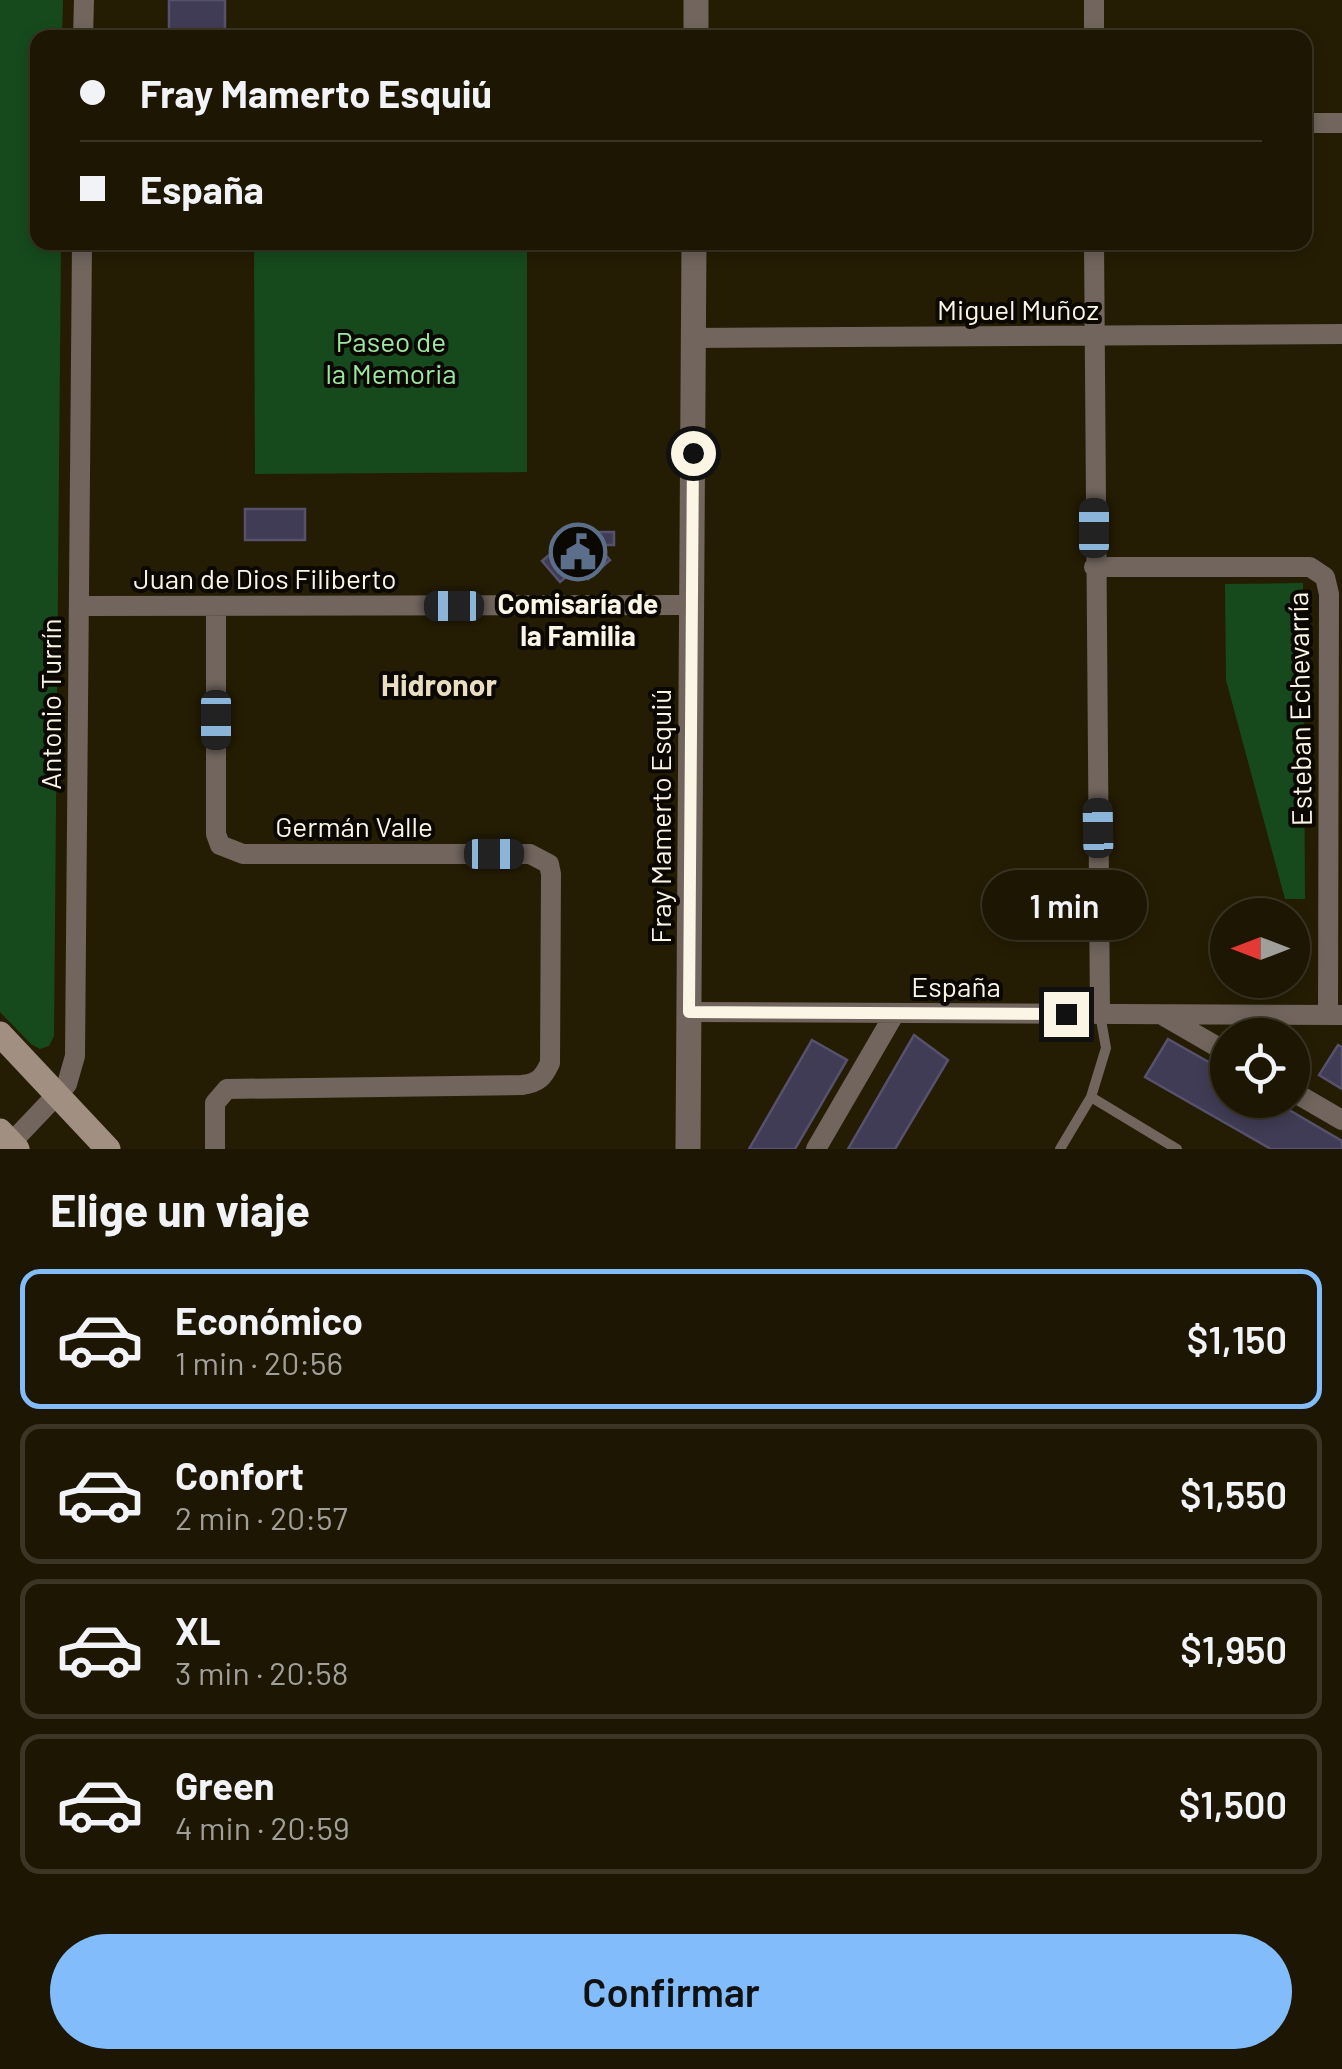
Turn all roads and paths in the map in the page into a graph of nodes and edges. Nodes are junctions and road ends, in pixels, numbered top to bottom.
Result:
1 (84, 0) edge
2 (696, 0) edge
3 (1094, 0) edge
4 (84, 30) edge
5 (696, 30) edge
6 (1094, 30) edge
7 (1312, 123) edge
8 (1342, 123) edge
9 (82, 250) edge
10 (694, 250) edge
11 (1094, 250) edge
12 (1342, 334) edge
13 (1094, 336) junction
14 (694, 338) junction
15 (1094, 567) junction
16 (692, 605) junction
17 (79, 606) junction
18 (216, 606) junction
19 (689, 1012) junction
20 (894, 1014) junction
21 (1100, 1014) junction
22 (1161, 1014) junction
23 (1335, 1015) edge
24 (0, 1034) edge
25 (1210, 1043) edge
26 (58, 1096) junction
27 (1091, 1097) junction
28 (1310, 1101) edge
29 (1342, 1120) edge
30 (9, 1141) edge
31 (108, 1149) edge
32 (214, 1149) edge
33 (688, 1149) edge
34 (816, 1149) edge
35 (1060, 1149) edge
36 (1177, 1149) edge

1 - 4 street
2 - 5 street
3 - 6 street
7 - 8 street
9 - 17 street, Antonio Turrín
10 - 14 street, Fray Mamerto Esquiú
11 - 13 street
12 - 13 street, Miguel Muñoz
13 - 14 street, Miguel Muñoz
13 - 15 street
14 - 16 street, Fray Mamerto Esquiú
15 - 21 street
15 - 23 street, Esteban Echevarría
16 - 18 street, Juan de Dios Filiberto
16 - 19 street, Fray Mamerto Esquiú
17 - 18 street, Juan de Dios Filiberto
17 - 26 street, Antonio Turrín
18 - 32 street, Germán Valle
19 - 20 street, España
19 - 33 street, Fray Mamerto Esquiú
20 - 21 street, España
20 - 34 street
21 - 22 street, España
21 - 27 lane
22 - 23 street, España
22 - 25 street
24 - 26 main road
26 - 30 street, Antonio Turrín
26 - 31 main road
27 - 35 lane
27 - 36 lane
28 - 29 street

